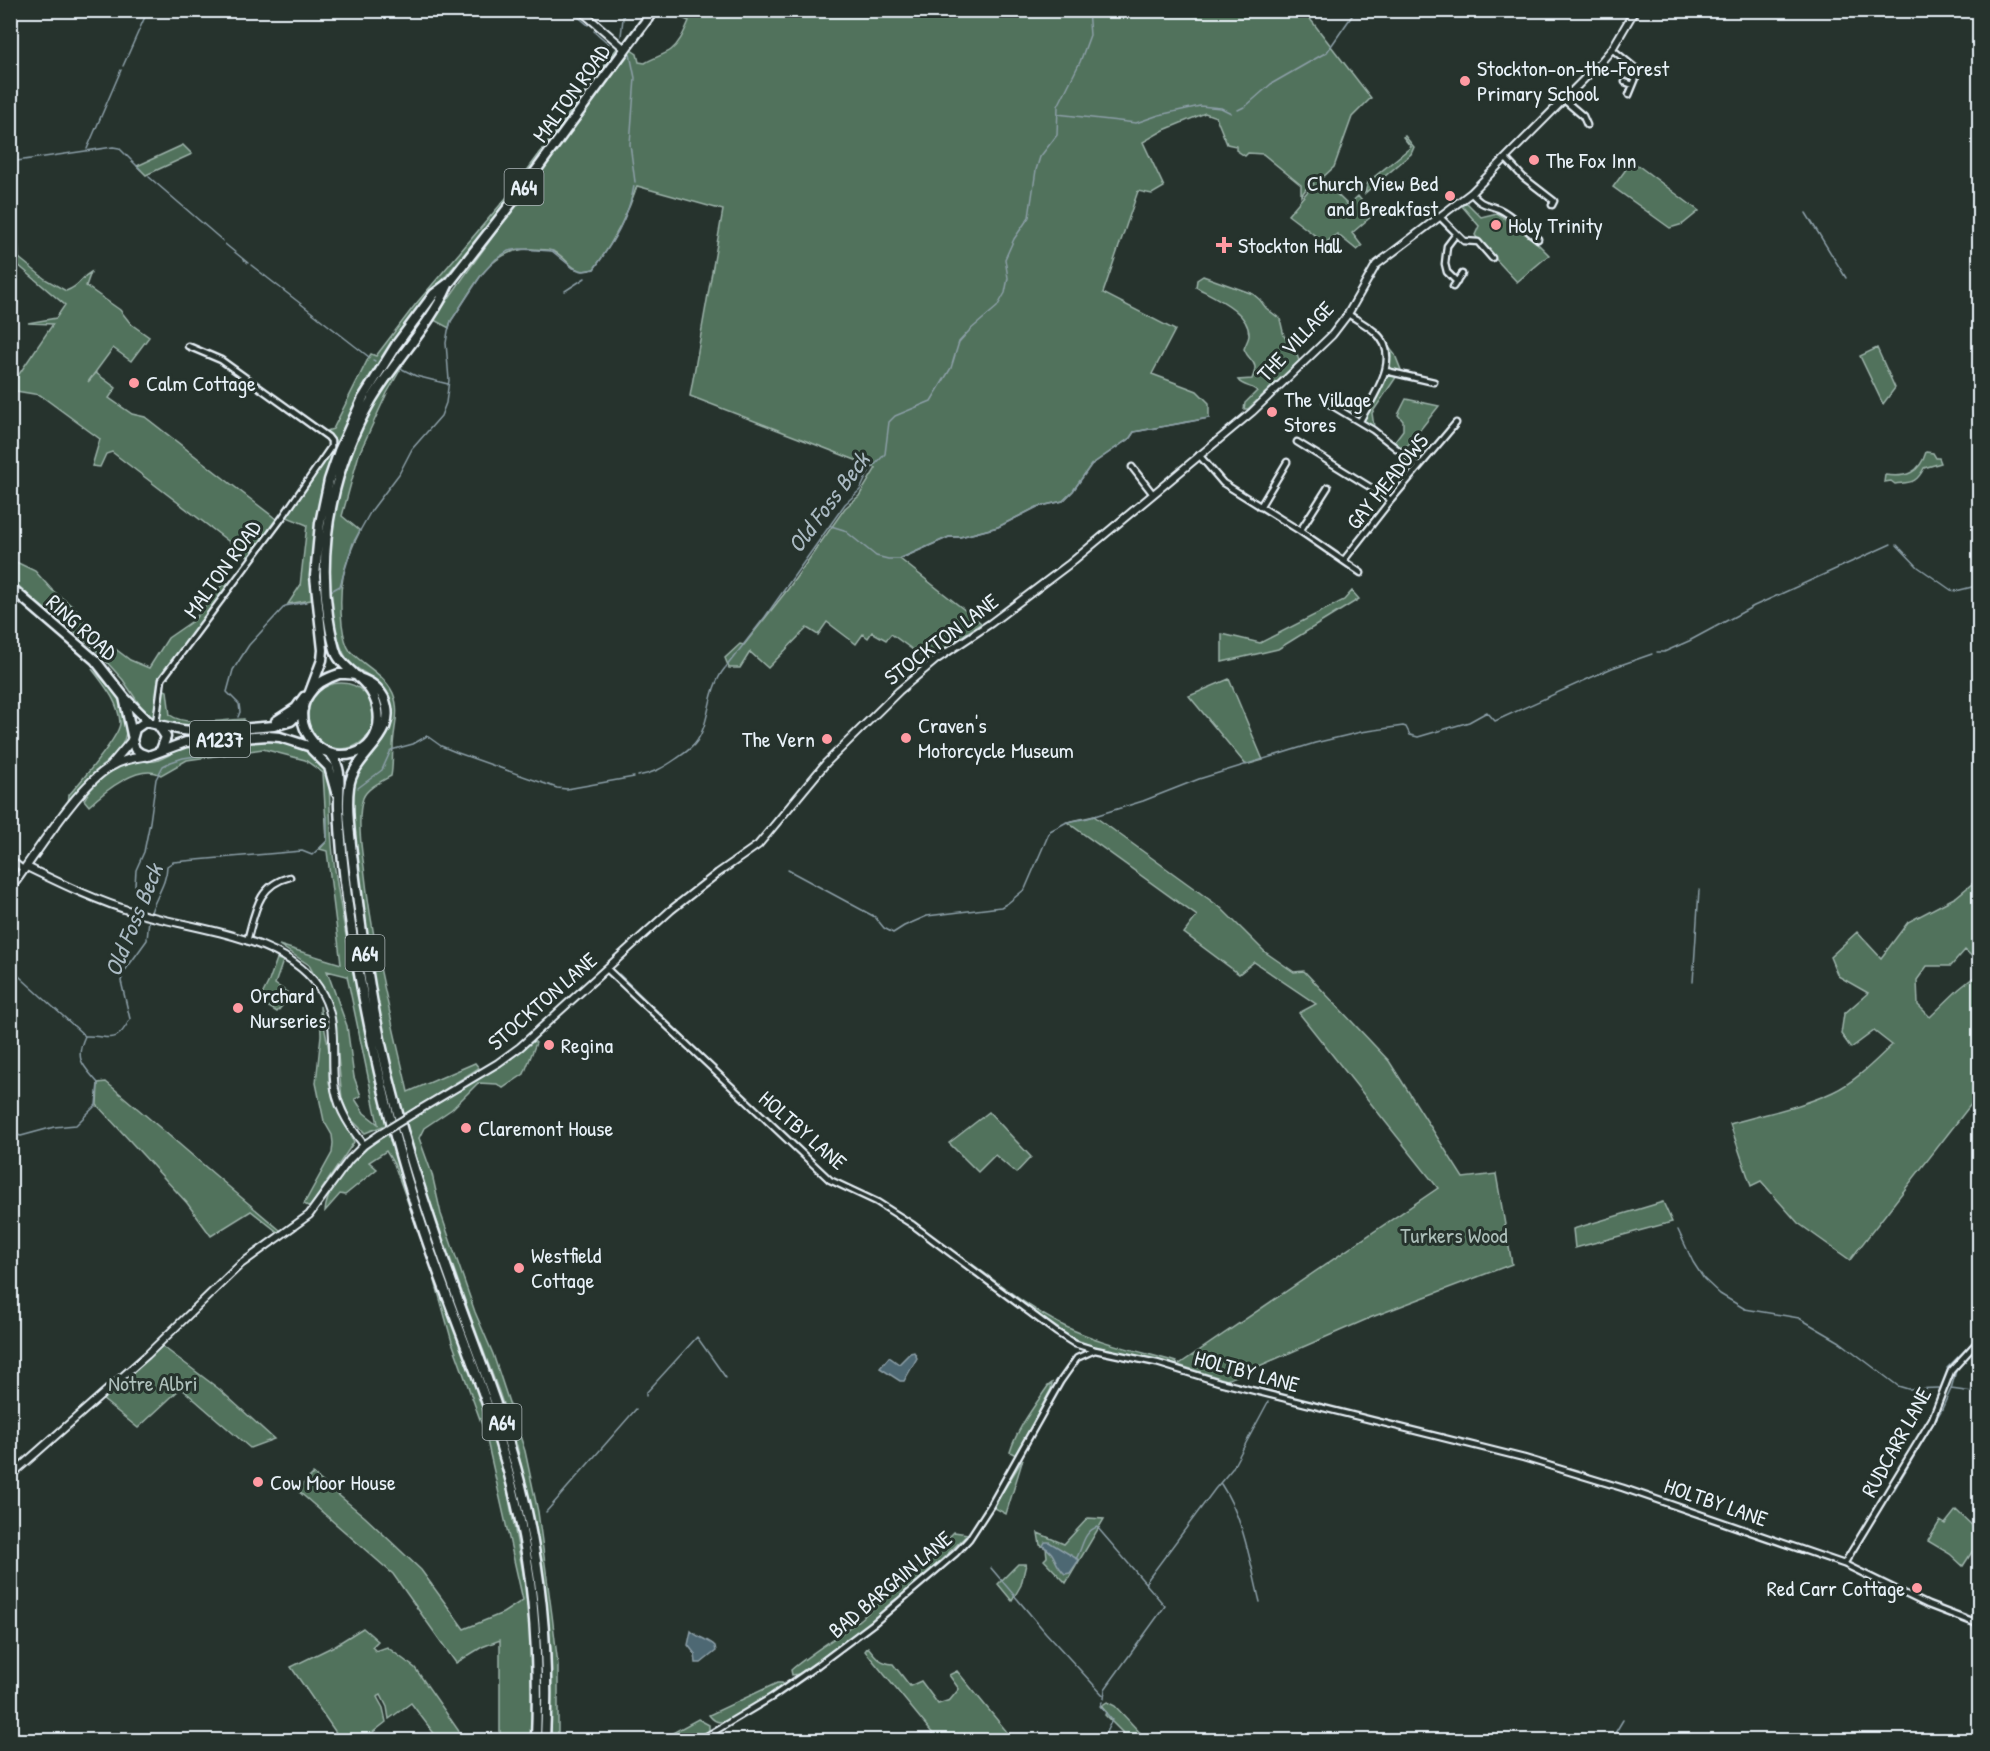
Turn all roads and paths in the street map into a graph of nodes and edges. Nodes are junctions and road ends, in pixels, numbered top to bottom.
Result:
1 (580, 10) edge
2 (654, 10) edge
3 (1635, 10) edge
4 (625, 49) junction
5 (1612, 49) junction
6 (1643, 63) dead end
7 (1635, 68) junction
8 (1624, 82) dead end
9 (1633, 85) junction
10 (1629, 95) dead end
11 (1563, 99) junction
12 (1587, 125) dead end
13 (1506, 159) junction
14 (1471, 193) junction
15 (1553, 203) dead end
16 (1440, 217) junction
17 (1456, 234) junction
18 (1538, 239) dead end
19 (1492, 258) dead end
20 (1462, 274) dead end
21 (1457, 282) junction
22 (1453, 287) dead end
23 (1348, 314) junction
24 (188, 346) dead end
25 (1386, 371) junction
26 (1434, 382) dead end
27 (1326, 402) dead end
28 (1360, 421) junction
29 (1456, 423) dead end
30 (1297, 442) dead end
31 (343, 452) junction
32 (1199, 455) junction
33 (1287, 462) dead end
34 (1419, 466) junction
35 (1132, 468) dead end
36 (1328, 487) dead end
37 (1153, 494) junction
38 (1390, 500) junction
39 (1260, 507) junction
40 (1300, 531) junction
41 (1092, 544) joint
42 (1344, 560) junction
43 (1361, 573) dead end
44 (10, 587) edge
45 (357, 676) junction
46 (314, 682) junction
47 (310, 692) junction
48 (124, 697) junction
49 (303, 709) junction
50 (154, 724) junction
51 (255, 727) junction
52 (132, 737) junction
53 (308, 747) junction
54 (161, 750) junction
55 (327, 752) junction
56 (148, 756) junction
57 (110, 767) junction
58 (339, 801) junction
59 (10, 860) edge
60 (26, 868) junction
61 (290, 877) dead end
62 (10, 889) edge
63 (247, 941) junction
64 (607, 969) junction
65 (364, 1145) junction
66 (1980, 1339) edge
67 (1075, 1344) junction
68 (1095, 1350) junction
69 (1077, 1358) junction
70 (10, 1476) edge
71 (1844, 1564) junction
72 (1980, 1624) edge
73 (536, 1740) edge
74 (545, 1740) edge
75 (700, 1740) edge

1 - 4 street
2 - 4 highway, MALTON ROAD / A64
3 - 5 street, THE VILLAGE
4 - 31 highway, MALTON ROAD / A64
5 - 7 street
5 - 11 street, THE VILLAGE
6 - 7 street
7 - 9 street
8 - 9 street
9 - 10 street
11 - 12 street
11 - 13 street, THE VILLAGE
13 - 14 street, THE VILLAGE
13 - 15 street
14 - 16 street, THE VILLAGE
14 - 18 street
16 - 17 street
16 - 23 street, THE VILLAGE
17 - 19 street
17 - 21 street
20 - 21 street
21 - 22 street
23 - 25 street
23 - 32 street, THE VILLAGE
24 - 50 street, MALTON ROAD
25 - 26 street
25 - 28 street
27 - 28 street
28 - 34 street
29 - 34 street, GAY MEADOWS
30 - 38 street
31 - 45 highway, A64
31 - 46 highway, A64
32 - 37 street, THE VILLAGE
32 - 39 street
33 - 39 street
34 - 38 street, GAY MEADOWS
35 - 37 street
36 - 40 street
37 - 41 street, THE VILLAGE
38 - 42 street, GAY MEADOWS
39 - 40 street
40 - 42 street
41 - 64 street, STOCKTON LANE
42 - 43 street
44 - 48 highway, RING ROAD
45 - 47 highway
45 - 55 highway
45 - 74 highway, A64
46 - 47 highway, A64
46 - 51 highway, A64
47 - 49 highway
48 - 50 highway, RING ROAD
48 - 52 highway, RING ROAD
49 - 51 highway, A1237
49 - 55 highway
50 - 51 highway, A1237
50 - 52 highway
50 - 54 highway
52 - 56 highway
52 - 57 main road
53 - 54 highway, A1237
53 - 55 highway, A1237
53 - 58 highway, A1237
54 - 56 highway
55 - 58 highway, A64
56 - 57 main road
57 - 60 main road
58 - 73 highway, A64
59 - 60 street
60 - 62 main road
60 - 63 street
61 - 63 street
63 - 65 street
64 - 65 street, STOCKTON LANE, bridge
64 - 67 street, HOLTBY LANE
65 - 70 street, STOCKTON LANE
66 - 71 street, RUDCARR LANE
67 - 68 street, HOLTBY LANE
67 - 69 street
68 - 69 street
68 - 71 street, HOLTBY LANE
69 - 75 street, BAD BARGAIN LANE
71 - 72 street, HOLTBY LANE

